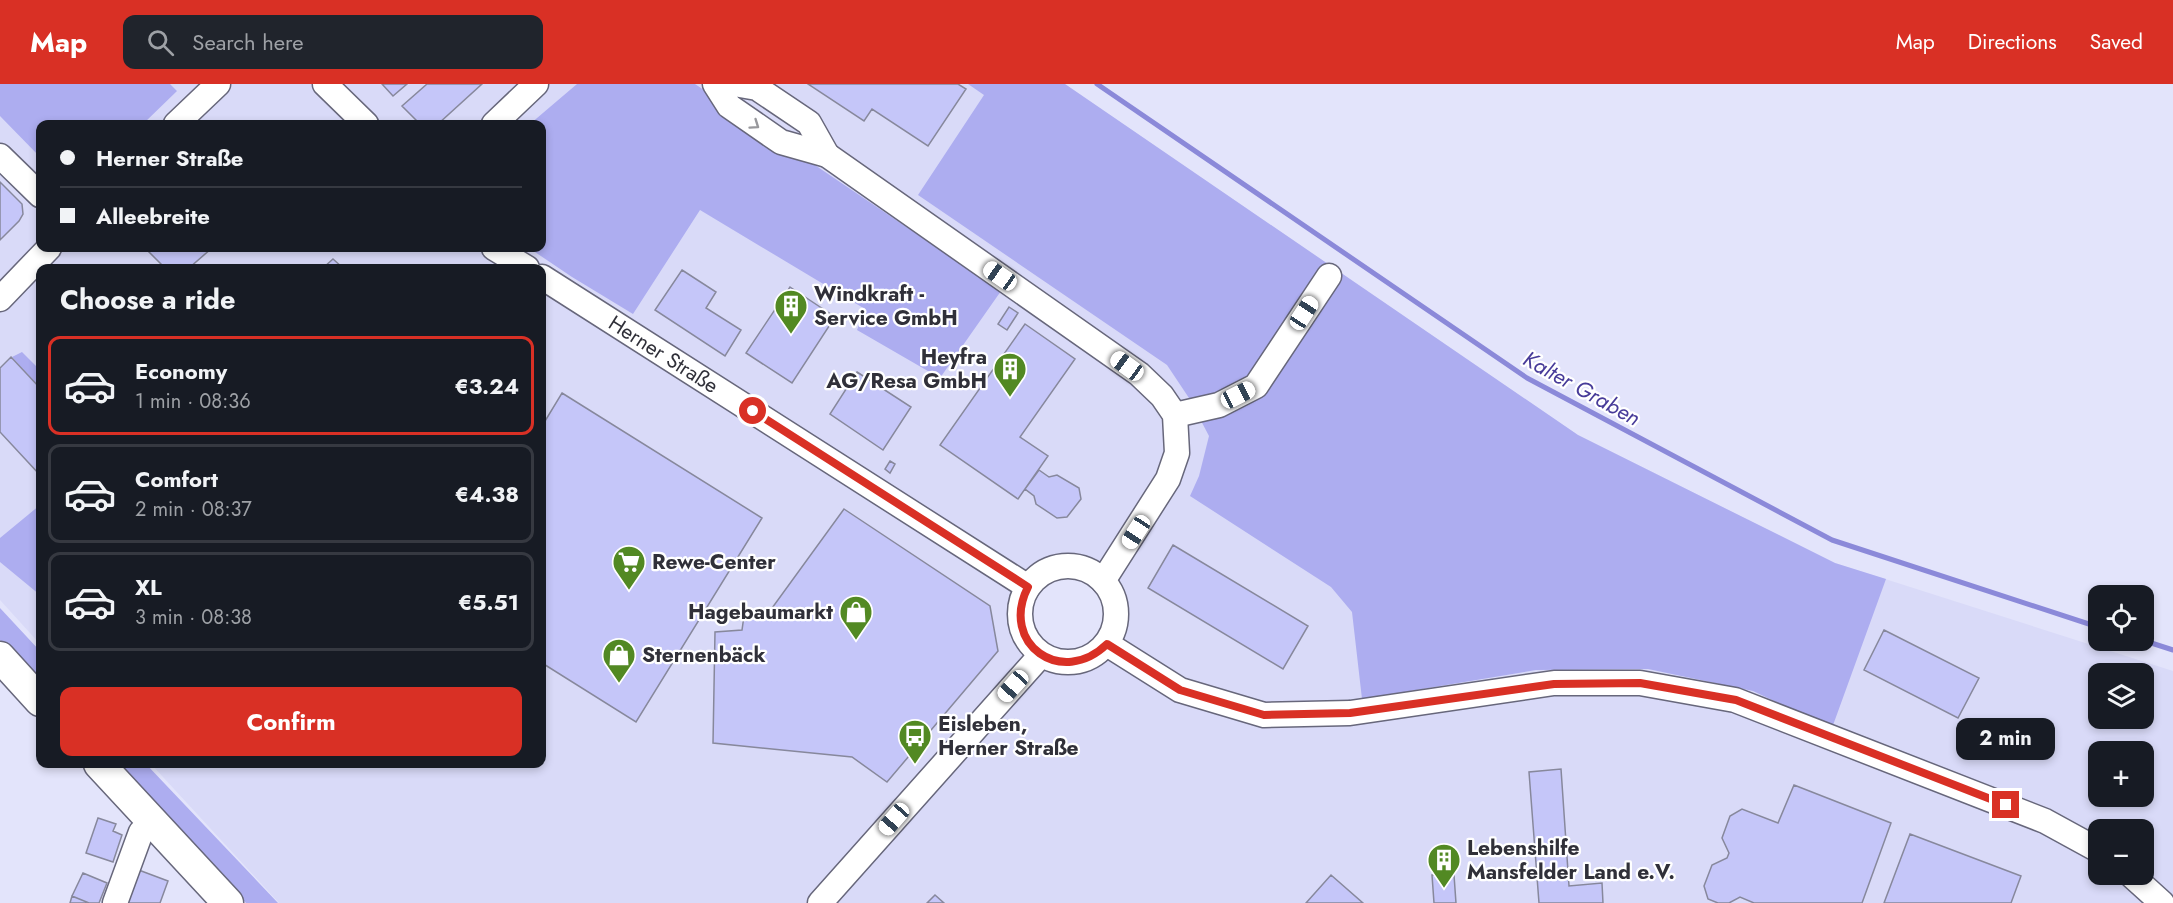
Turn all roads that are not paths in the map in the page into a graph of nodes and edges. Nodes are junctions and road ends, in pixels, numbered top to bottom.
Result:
1 (218, 84) edge
2 (325, 84) edge
3 (536, 84) edge
4 (715, 84) edge
5 (734, 84) edge
6 (180, 120) edge
7 (362, 120) edge
8 (498, 120) edge
9 (827, 155) junction
10 (0, 156) edge
11 (36, 191) edge
12 (46, 252) edge
13 (501, 252) edge
14 (520, 264) edge
15 (1329, 276) dead end
16 (546, 281) edge
17 (0, 299) edge
18 (1175, 415) junction
19 (1103, 581) junction
20 (1028, 587) junction
21 (1107, 644) junction
22 (1041, 655) junction
23 (0, 657) edge
24 (36, 696) edge
25 (103, 768) edge
26 (153, 822) junction
27 (2088, 845) edge
28 (2142, 885) edge
29 (115, 903) edge
30 (228, 903) edge
31 (820, 903) edge
32 (2162, 903) edge

1 - 6 street
2 - 7 street
3 - 8 street
4 -> 9 street
5 - 9 street
9 - 18 street
10 - 11 street
12 - 17 street
13 - 14 street
15 - 18 street
16 - 20 street, Herner Straße
18 - 19 street
19 - 20 street
19 - 21 street
20 - 22 street
21 - 22 street
21 - 27 street
22 - 31 street
23 - 24 main road
25 - 26 main road
26 - 29 street
26 - 30 main road
28 - 32 street

